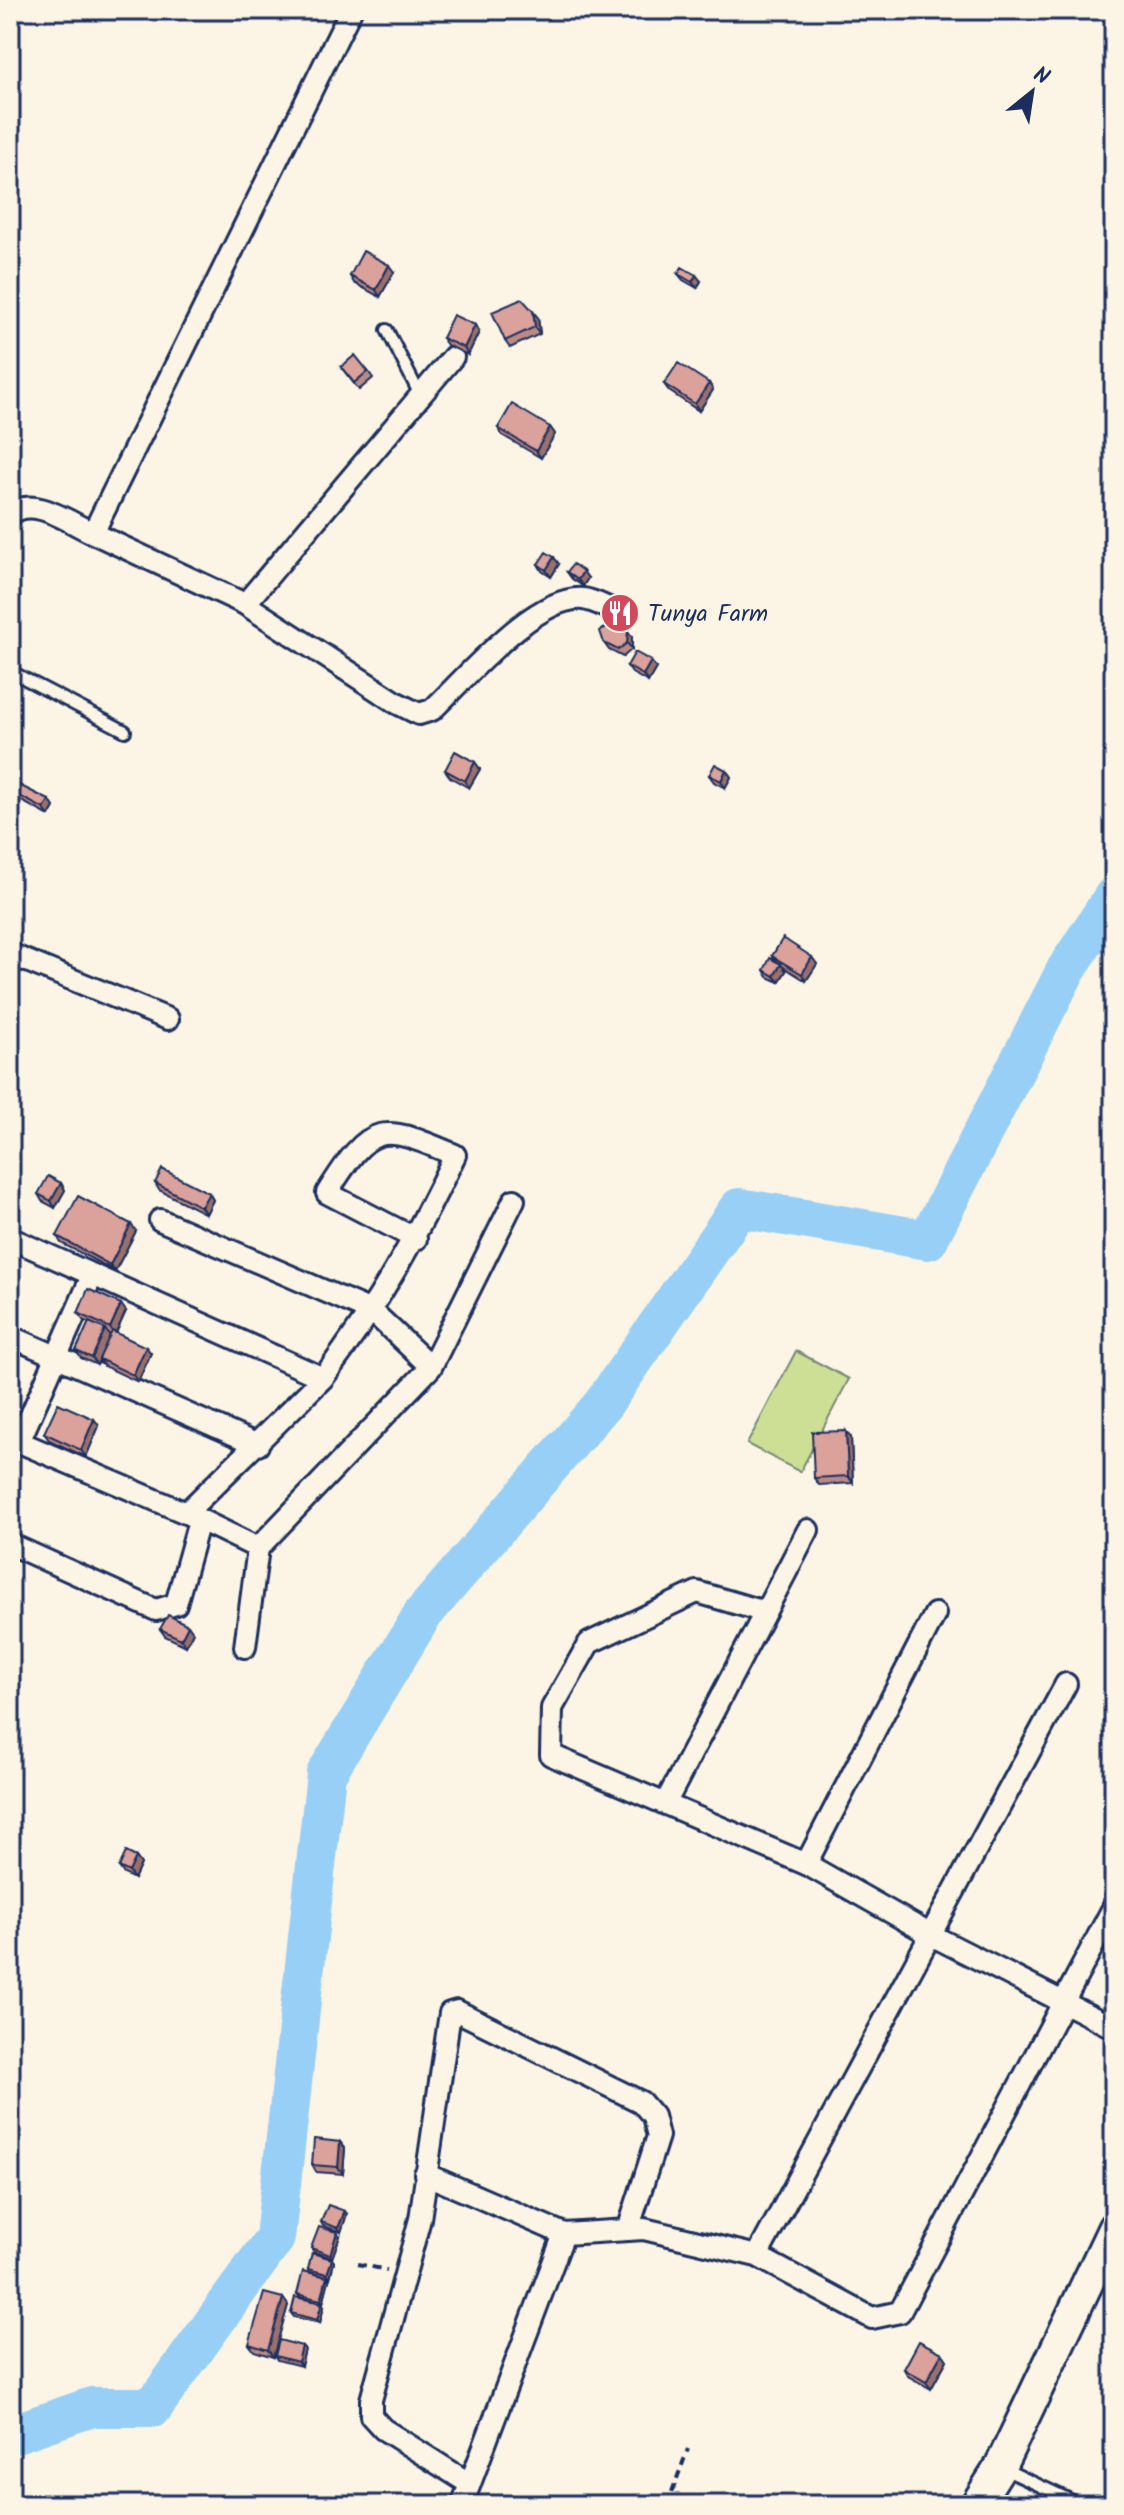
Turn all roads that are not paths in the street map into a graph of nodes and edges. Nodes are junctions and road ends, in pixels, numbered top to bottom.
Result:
1 (351, 10) edge
2 (387, 330) dead end
3 (453, 357) edge
4 (420, 395) junction
5 (10, 515) edge
6 (93, 533) junction
7 (245, 604) junction
8 (618, 612) dead end
9 (10, 671) edge
10 (125, 731) dead end
11 (10, 954) edge
12 (168, 1019) dead end
13 (514, 1200) dead end
14 (160, 1220) dead end
15 (10, 1238) edge
16 (416, 1239) junction
17 (92, 1276) junction
18 (373, 1312) junction
19 (10, 1336) edge
20 (56, 1357) junction
21 (431, 1367) junction
22 (323, 1378) junction
23 (15, 1440) edge
24 (258, 1445) junction
25 (192, 1517) junction
26 (808, 1530) dead end
27 (10, 1544) edge
28 (258, 1548) junction
29 (765, 1612) junction
30 (935, 1614) dead end
31 (245, 1647) dead end
32 (1066, 1684) dead end
33 (665, 1804) junction
34 (806, 1864) junction
35 (1114, 1906) edge
36 (933, 1936) junction
37 (1064, 2001) junction
38 (1114, 2028) edge
39 (425, 2174) junction
40 (1114, 2227) edge
41 (628, 2230) junction
42 (564, 2234) junction
43 (757, 2256) junction
44 (1000, 2467) junction
45 (470, 2484) junction
46 (462, 2505) edge
47 (976, 2505) edge
48 (1081, 2505) edge

1 - 6 street
2 - 4 lane
3 - 4 street
4 - 7 street
5 - 6 street
6 - 7 street
7 - 8 street
9 - 10 lane
11 - 12 street
13 - 21 street
14 - 18 street
15 - 17 street
16 - 16 street
16 - 18 street
17 - 20 street
17 - 22 street
18 - 21 street
18 - 22 street
19 - 20 street
20 - 23 street
20 - 24 street
21 - 28 street
22 - 24 street
23 - 25 street
24 - 25 street
25 - 27 street
25 - 28 street
26 - 29 street
28 - 31 street
29 - 33 street
29 - 33 street
30 - 34 street
32 - 36 street
33 - 34 street
34 - 36 street
35 - 37 street
36 - 37 street
36 - 43 street
37 - 38 street
37 - 43 street
39 - 41 street
39 - 42 street
39 - 45 street
40 - 44 street
41 - 42 street
41 - 43 street
42 - 45 street
44 - 47 street
44 - 48 lane
45 - 46 street

